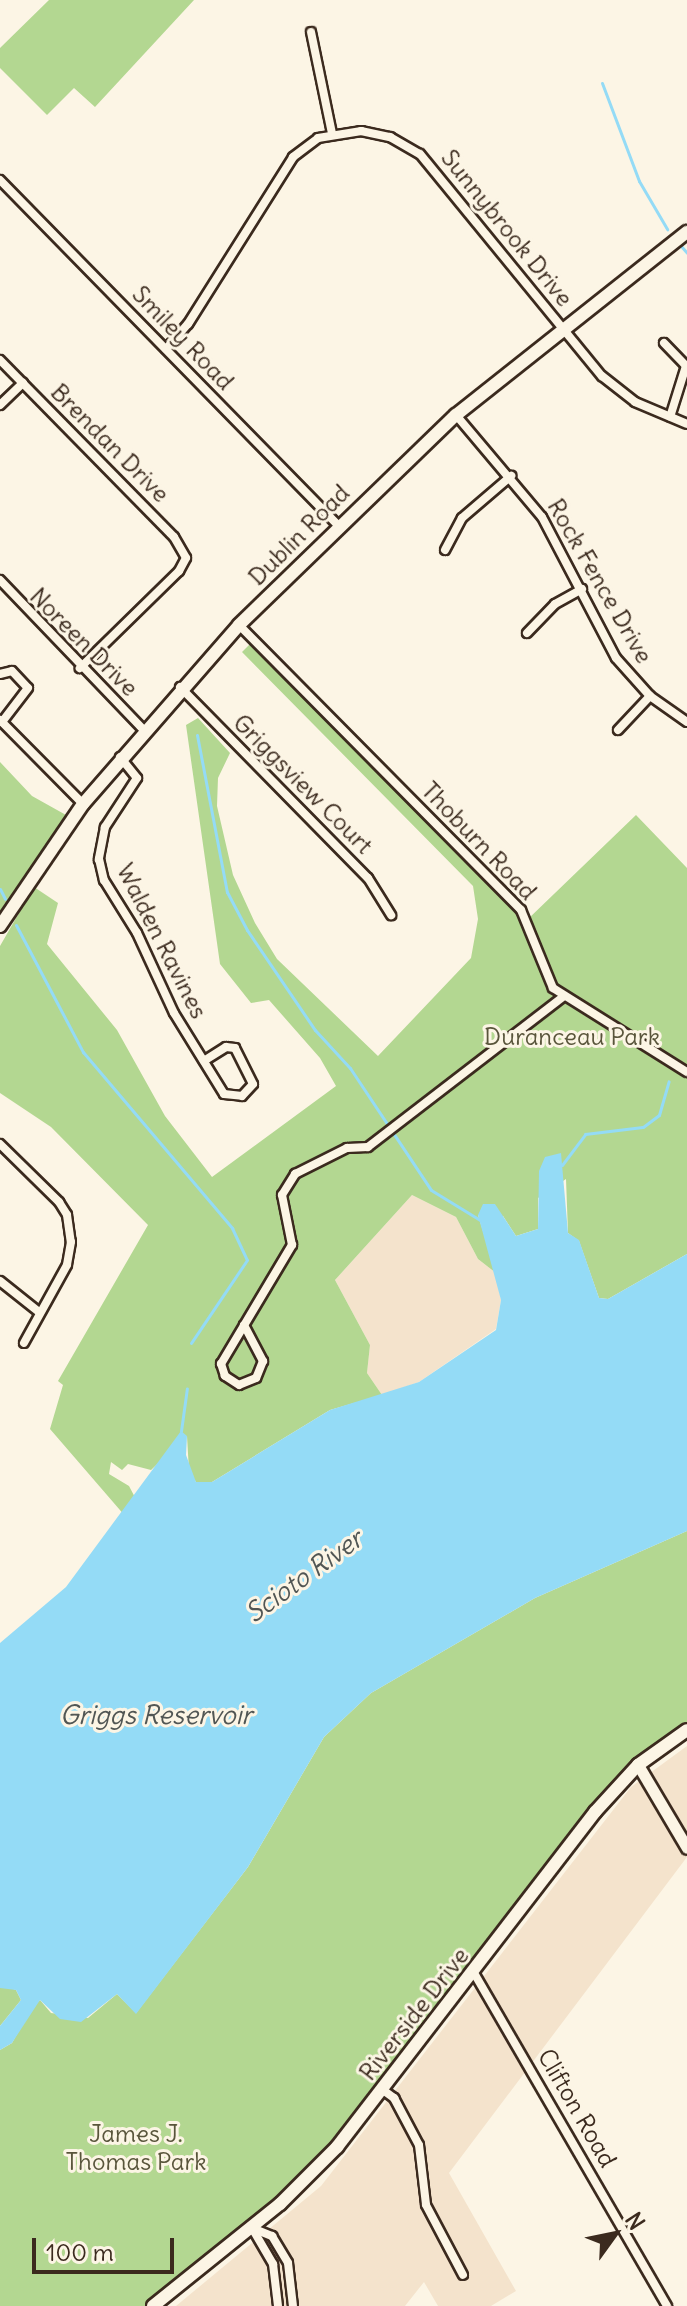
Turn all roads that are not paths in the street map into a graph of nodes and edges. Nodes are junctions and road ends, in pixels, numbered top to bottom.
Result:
1 (311, 32) dead end
2 (332, 133) junction
3 (0, 180) edge
4 (687, 232) edge
5 (562, 326) junction
6 (664, 343) dead end
7 (166, 349) junction
8 (0, 360) edge
9 (23, 383) junction
10 (0, 405) edge
11 (456, 415) junction
12 (670, 417) junction
13 (687, 424) edge
14 (511, 476) junction
15 (338, 525) junction
16 (445, 550) dead end
17 (0, 580) edge
18 (582, 589) junction
19 (239, 625) junction
20 (527, 633) dead end
21 (80, 668) junction
22 (0, 674) edge
23 (180, 687) junction
24 (650, 696) junction
25 (1, 721) edge
26 (687, 722) edge
27 (143, 729) junction
28 (618, 730) dead end
29 (120, 757) junction
30 (83, 804) junction
31 (391, 915) dead end
32 (0, 926) edge
33 (564, 996) junction
34 (204, 1061) junction
35 (687, 1072) edge
36 (0, 1144) edge
37 (0, 1281) edge
38 (39, 1312) junction
39 (244, 1325) junction
40 (24, 1343) dead end
41 (687, 1730) edge
42 (638, 1765) junction
43 (687, 1848) edge
44 (474, 1973) junction
45 (383, 2090) junction
46 (252, 2228) junction
47 (463, 2275) dead end
48 (153, 2306) edge
49 (278, 2306) edge
50 (293, 2306) edge
51 (667, 2306) edge

1 - 2 street
2 - 5 street, Sunnybrook Drive
2 - 7 street
3 - 7 street, Smiley Road
4 - 5 main road, Dublin Road
5 - 11 main road, Dublin Road
5 - 12 street, Sunnybrook Drive
6 - 12 street
7 - 15 street, Smiley Road
8 - 9 street, Brendan Drive
9 - 10 street
9 - 21 street, Brendan Drive
11 - 14 street, Rock Fence Drive
11 - 15 main road, Dublin Road
12 - 13 street, Sunnybrook Drive
14 - 16 street
14 - 18 street, Rock Fence Drive
15 - 19 main road, Dublin Road
17 - 21 street, Noreen Drive
18 - 20 street
18 - 24 street, Rock Fence Drive
19 - 23 main road, Dublin Road
19 - 33 street, Thoburn Road
21 - 27 street, Noreen Drive
22 - 25 street
23 - 27 main road, Dublin Road
23 - 31 street, Griggsview Court
24 - 26 street, Rock Fence Drive
24 - 28 street
25 - 30 street
27 - 29 main road, Dublin Road
29 - 30 main road, Dublin Road
29 - 34 street, Walden Ravines
30 - 32 main road, Dublin Road
33 - 35 street, Thoburn Road
33 - 39 street
34 - 34 street, Walden Ravines
36 - 38 street
37 - 38 street
38 - 40 street
39 - 39 street
41 - 42 main road, Riverside Drive
42 - 43 main road
42 - 44 main road, Riverside Drive
44 - 45 main road, Riverside Drive
44 - 51 street, Clifton Road
45 - 46 main road, Riverside Drive
45 - 47 street
46 - 48 main road, Riverside Drive
46 - 49 street
46 - 50 street

